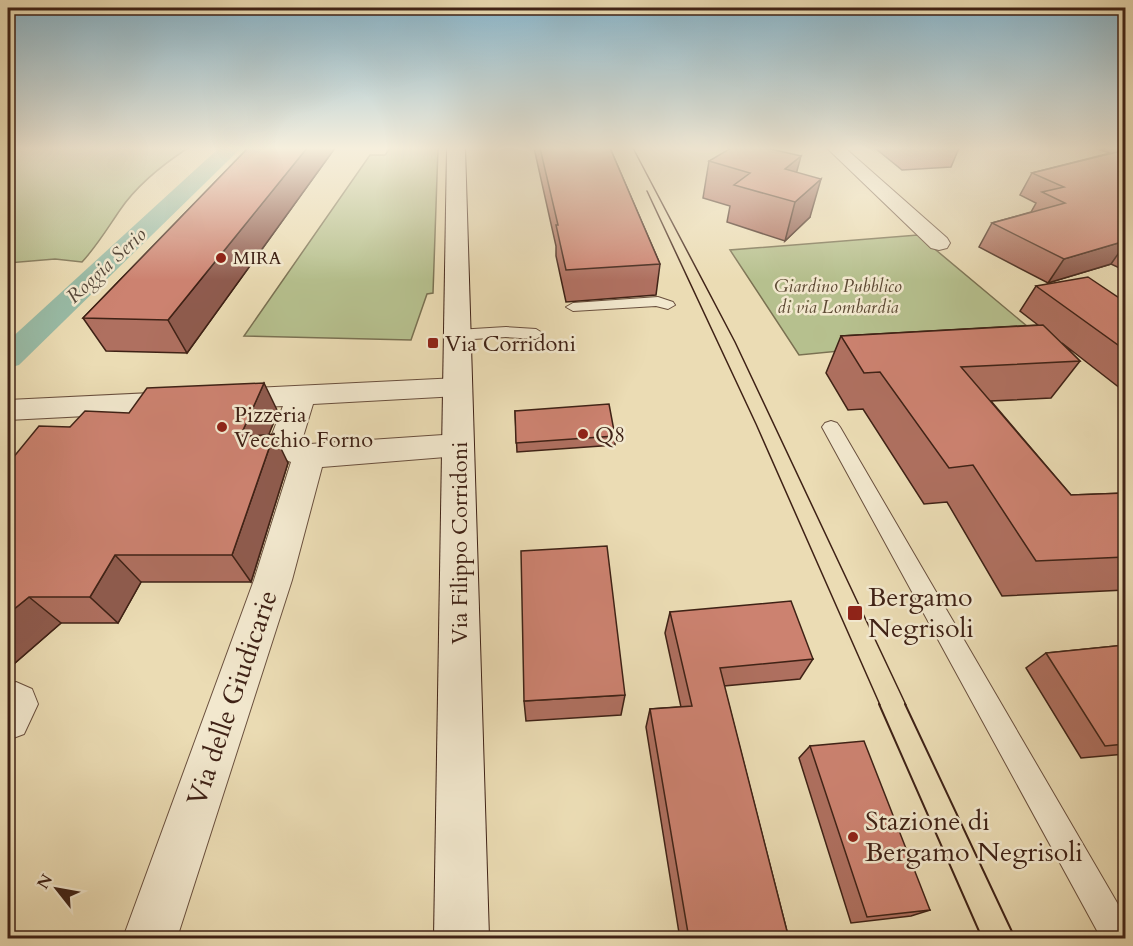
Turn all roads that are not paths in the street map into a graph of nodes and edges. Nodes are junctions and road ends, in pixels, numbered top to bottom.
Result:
1 (456, 192) edge
2 (884, 192) edge
3 (939, 243) dead end
4 (668, 305) dead end
5 (573, 307) dead end
6 (536, 334) dead end
7 (458, 335) junction
8 (458, 387) junction
9 (302, 394) junction
10 (8, 410) edge
11 (831, 426) dead end
12 (458, 445) junction
13 (309, 456) junction
14 (150, 939) edge
15 (462, 939) edge
16 (1119, 939) edge

1 - 7 street, Via Filippo Corridoni
2 - 3 street
4 - 5 lane
6 - 7 lane
7 - 8 street, Via Filippo Corridoni
8 - 9 street
8 - 12 street, Via Filippo Corridoni
9 - 10 street
9 - 13 street
11 - 16 lane
12 - 13 street
12 - 15 street, Via Filippo Corridoni
13 - 14 street, Via delle Giudicarie

